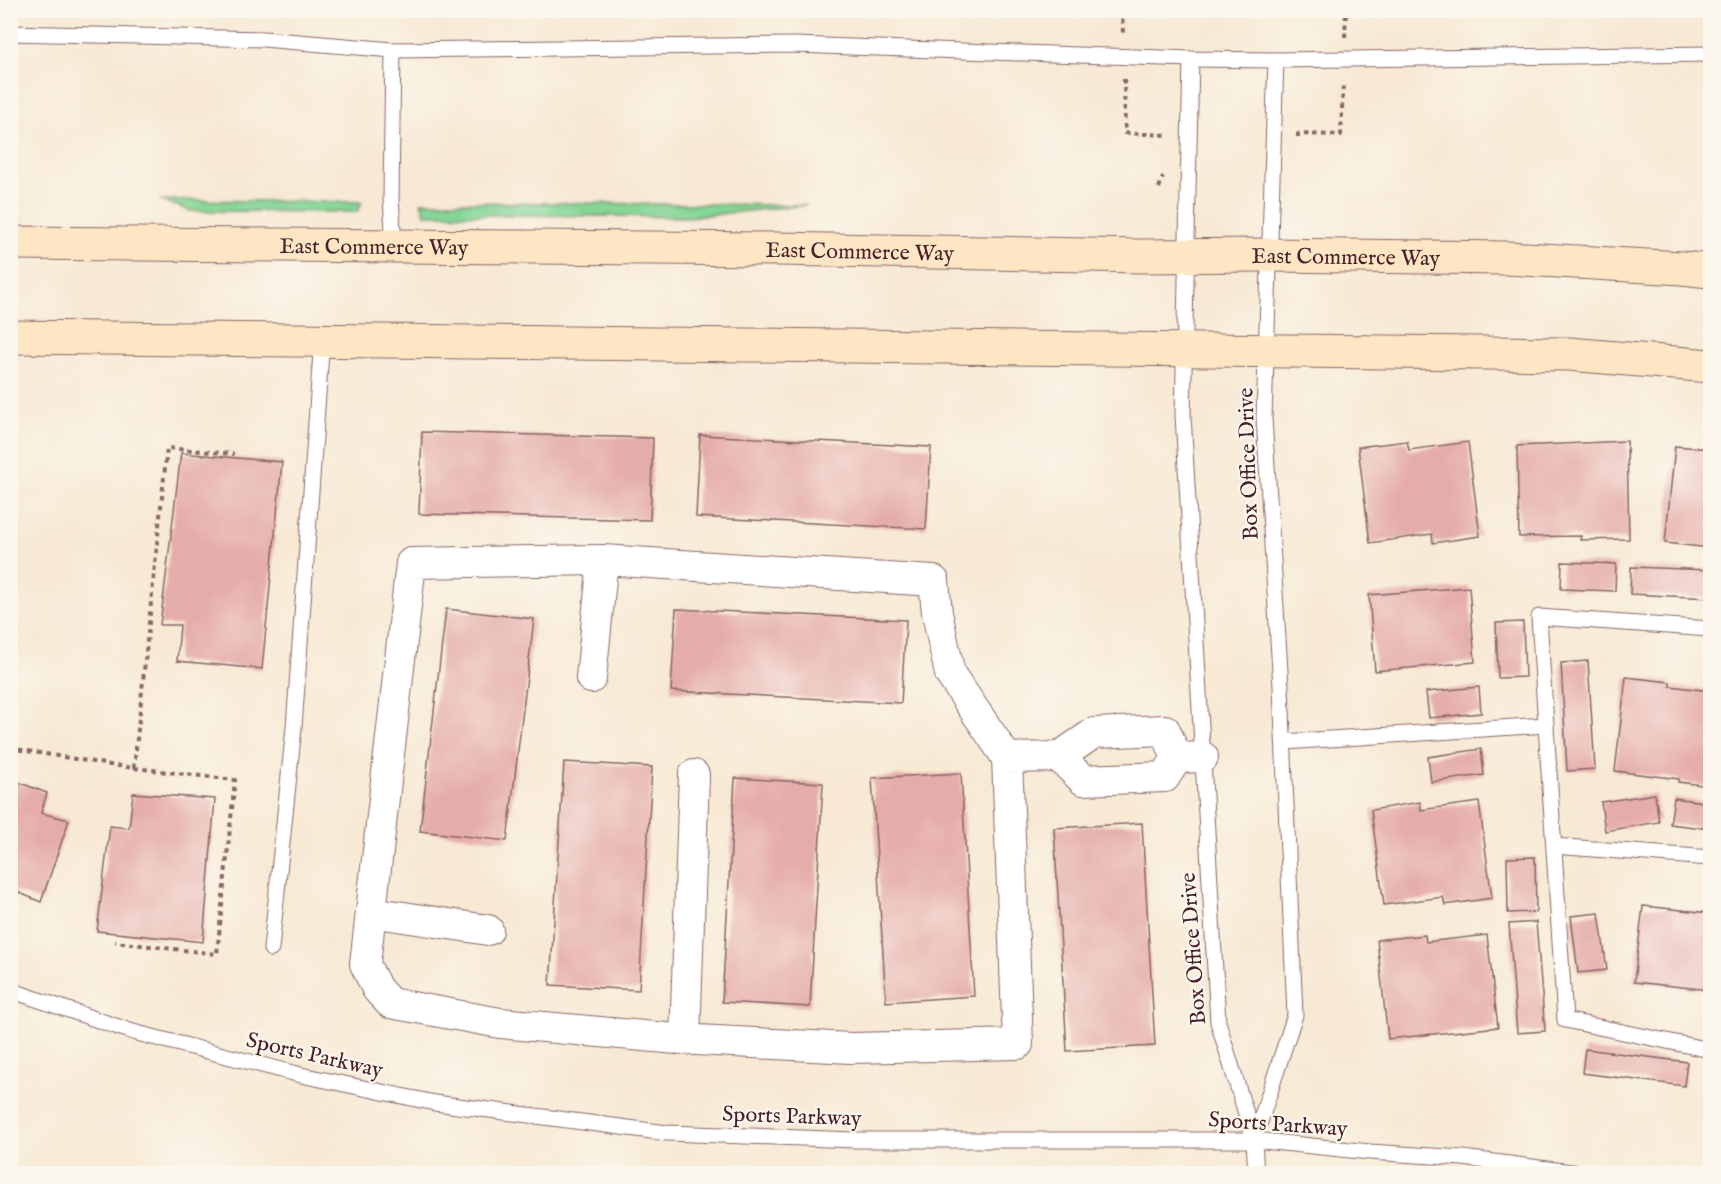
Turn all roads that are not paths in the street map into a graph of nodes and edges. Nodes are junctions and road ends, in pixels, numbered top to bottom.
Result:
1 (10, 33) edge
2 (393, 50) junction
3 (1710, 54) edge
4 (1191, 59) junction
5 (1276, 60) junction
6 (10, 243) edge
7 (394, 247) junction
8 (1187, 255) junction
9 (1269, 255) junction
10 (1710, 271) edge
11 (10, 337) edge
12 (322, 339) junction
13 (1185, 350) junction
14 (1266, 351) junction
15 (1710, 366) edge
16 (603, 560) junction
17 (1710, 629) edge
18 (591, 678) dead end
19 (1546, 725) junction
20 (1284, 742) junction
21 (1059, 757) junction
22 (1190, 757) junction
23 (1007, 758) junction
24 (694, 775) dead end
25 (1554, 846) junction
26 (1710, 858) edge
27 (370, 912) junction
28 (488, 930) dead end
29 (271, 949) dead end
30 (10, 990) edge
31 (685, 1039) junction
32 (1710, 1050) edge
33 (1254, 1140) junction
34 (1256, 1173) edge
35 (1587, 1173) edge

1 - 2 lane
2 - 4 lane
2 - 7 lane
3 - 5 lane
4 - 5 lane
4 - 8 lane, Box Office Drive
5 - 9 lane, Box Office Drive
6 - 7 main road, East Commerce Way
7 - 8 main road, East Commerce Way
8 - 9 main road, East Commerce Way
8 - 13 lane, Box Office Drive
9 - 10 main road, East Commerce Way
9 - 14 lane, Box Office Drive
11 - 12 main road
12 - 13 main road
12 - 29 lane
13 - 14 main road
13 - 22 lane, Box Office Drive
14 - 15 main road
14 - 20 lane, Box Office Drive
16 - 18 street
16 - 23 street
16 - 27 street
17 - 19 lane
19 - 20 lane
19 - 25 lane
20 - 33 lane, Box Office Drive
21 - 22 street
21 - 22 street
21 - 23 street
22 - 33 lane, Box Office Drive
23 - 31 street
24 - 31 street
25 - 26 lane
25 - 32 lane
27 - 28 street
27 - 31 street
30 - 33 lane, Sports Parkway
33 - 34 lane
33 - 35 lane, Sports Parkway

